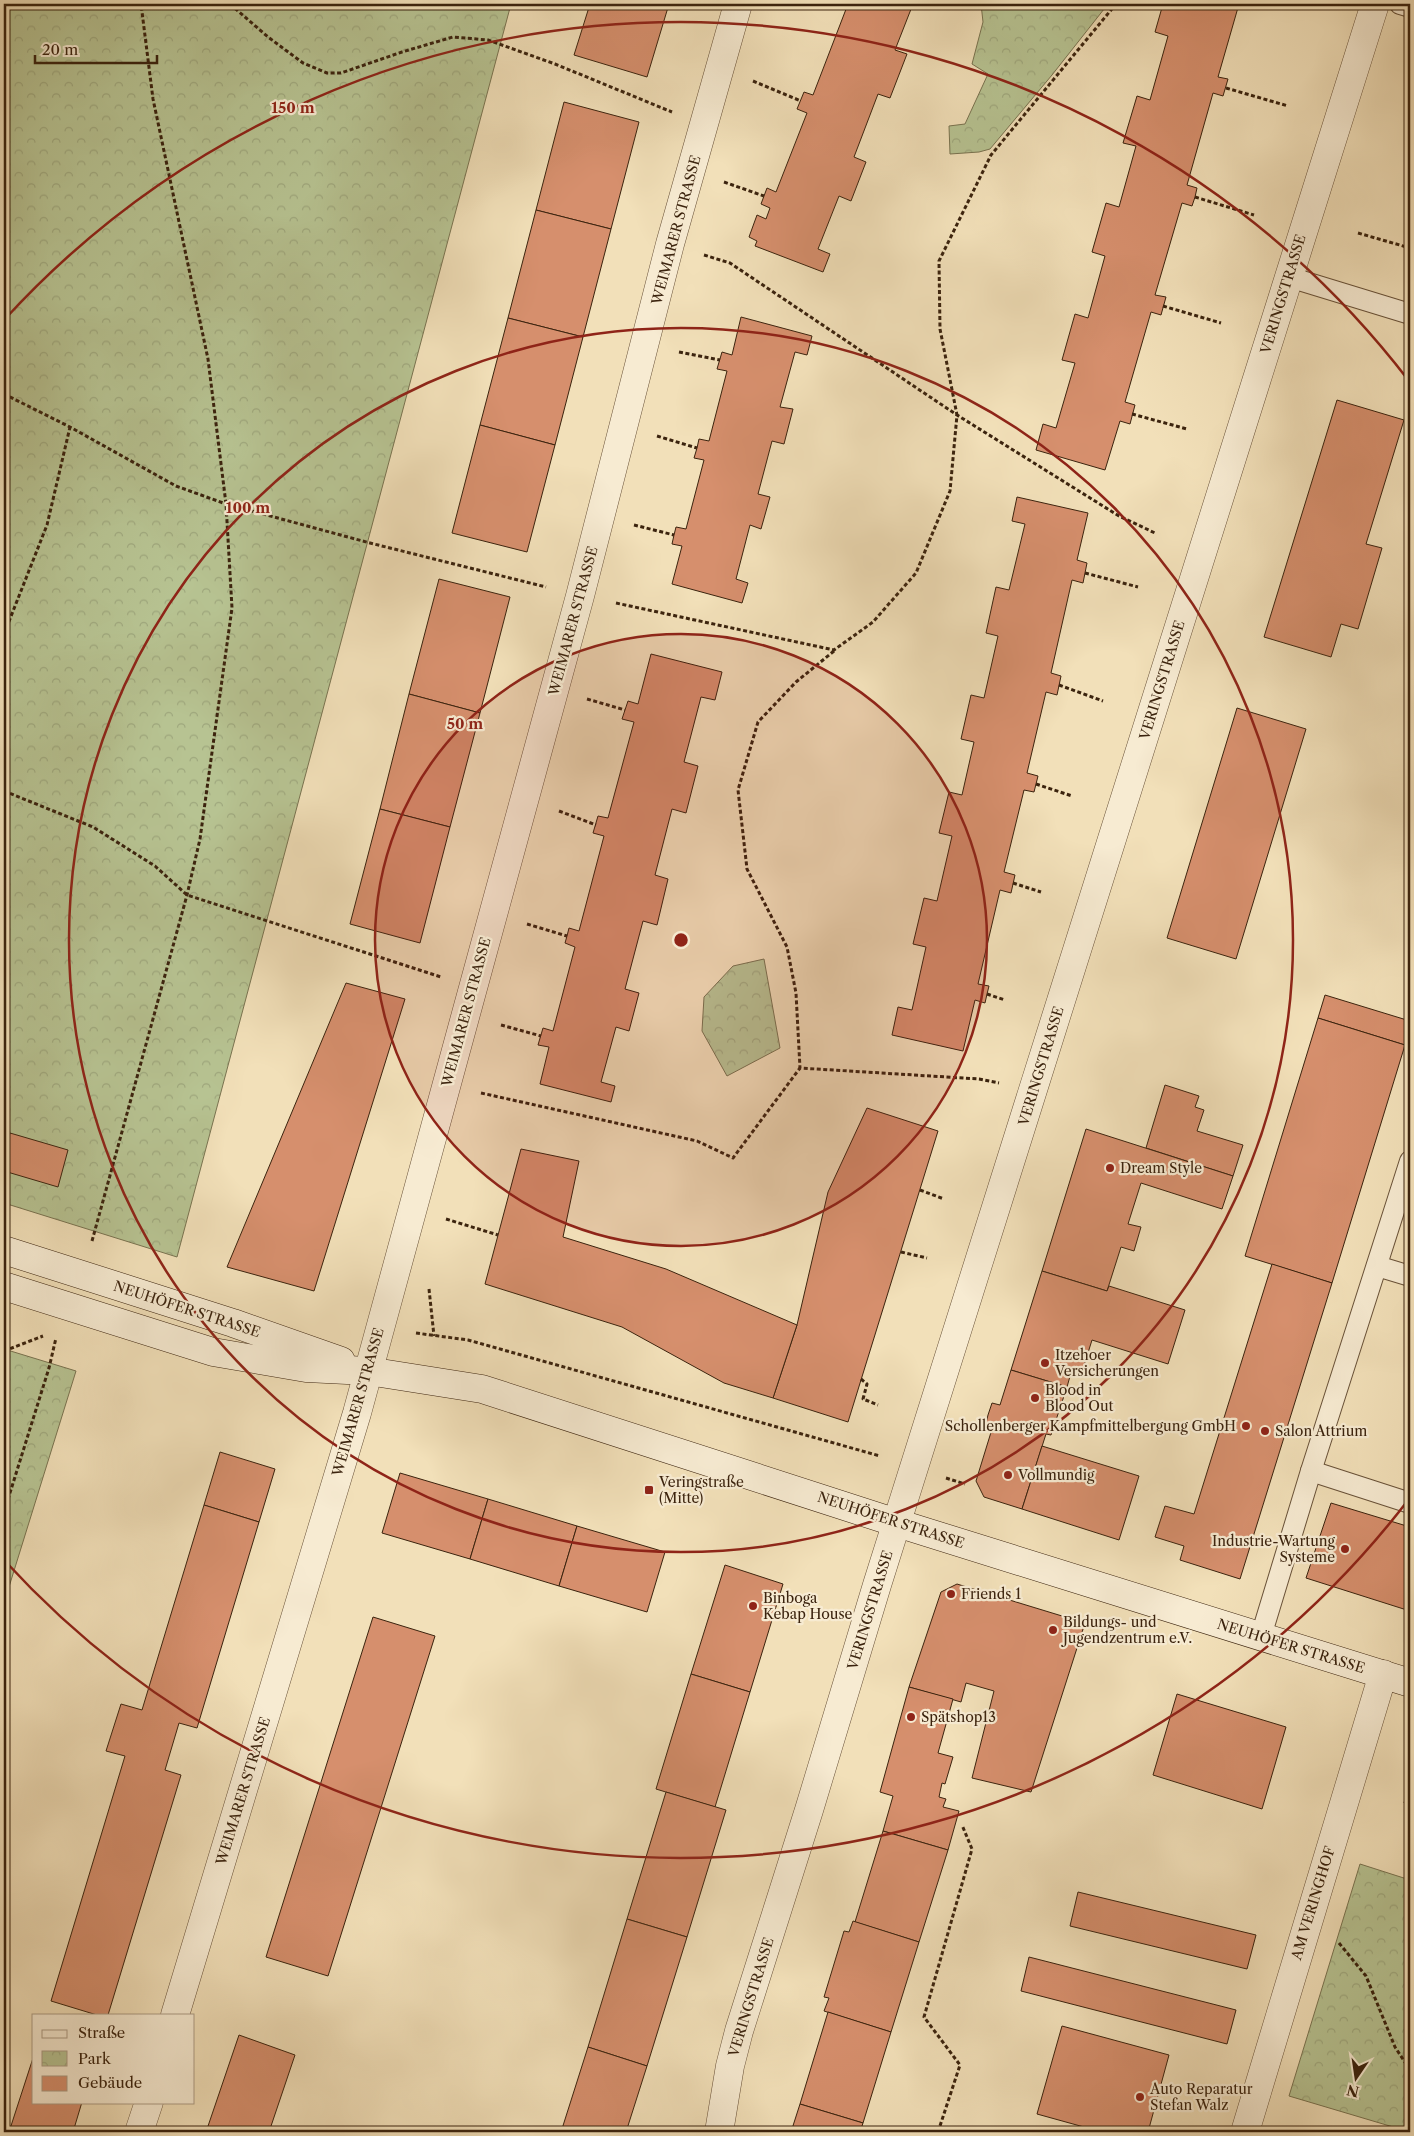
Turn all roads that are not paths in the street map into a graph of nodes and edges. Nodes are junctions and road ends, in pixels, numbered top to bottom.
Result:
1 (738, 4) edge
2 (1374, 4) edge
3 (1400, 4) edge
4 (1410, 7) edge
5 (1289, 276) junction
6 (1410, 314) edge
7 (1410, 1161) edge
8 (4, 1250) edge
9 (1377, 1266) junction
10 (1410, 1276) edge
11 (4, 1286) edge
12 (368, 1371) junction
13 (1312, 1471) junction
14 (1410, 1503) edge
15 (897, 1523) junction
16 (1261, 1636) junction
17 (1382, 1674) junction
18 (1410, 1683) edge
19 (176, 2014) edge
20 (148, 2104) edge
21 (139, 2132) edge
22 (719, 2132) edge
23 (1245, 2132) edge

1 - 12 street, WEIMARER STRASSE
2 - 5 street, VERINGSTRASSE
3 - 4 lane
5 - 6 lane
5 - 15 street, VERINGSTRASSE
7 - 9 lane
8 - 12 street, NEUHÖFER STRASSE
9 - 10 lane
9 - 13 lane
11 - 12 street, NEUHÖFER STRASSE
12 - 15 street, NEUHÖFER STRASSE
12 - 19 street, WEIMARER STRASSE
13 - 14 lane
13 - 16 lane
15 - 16 street, NEUHÖFER STRASSE
15 - 22 street, VERINGSTRASSE
16 - 17 street, NEUHÖFER STRASSE
17 - 18 street, NEUHÖFER STRASSE
17 - 23 street, AM VERINGHOF
20 - 21 street

